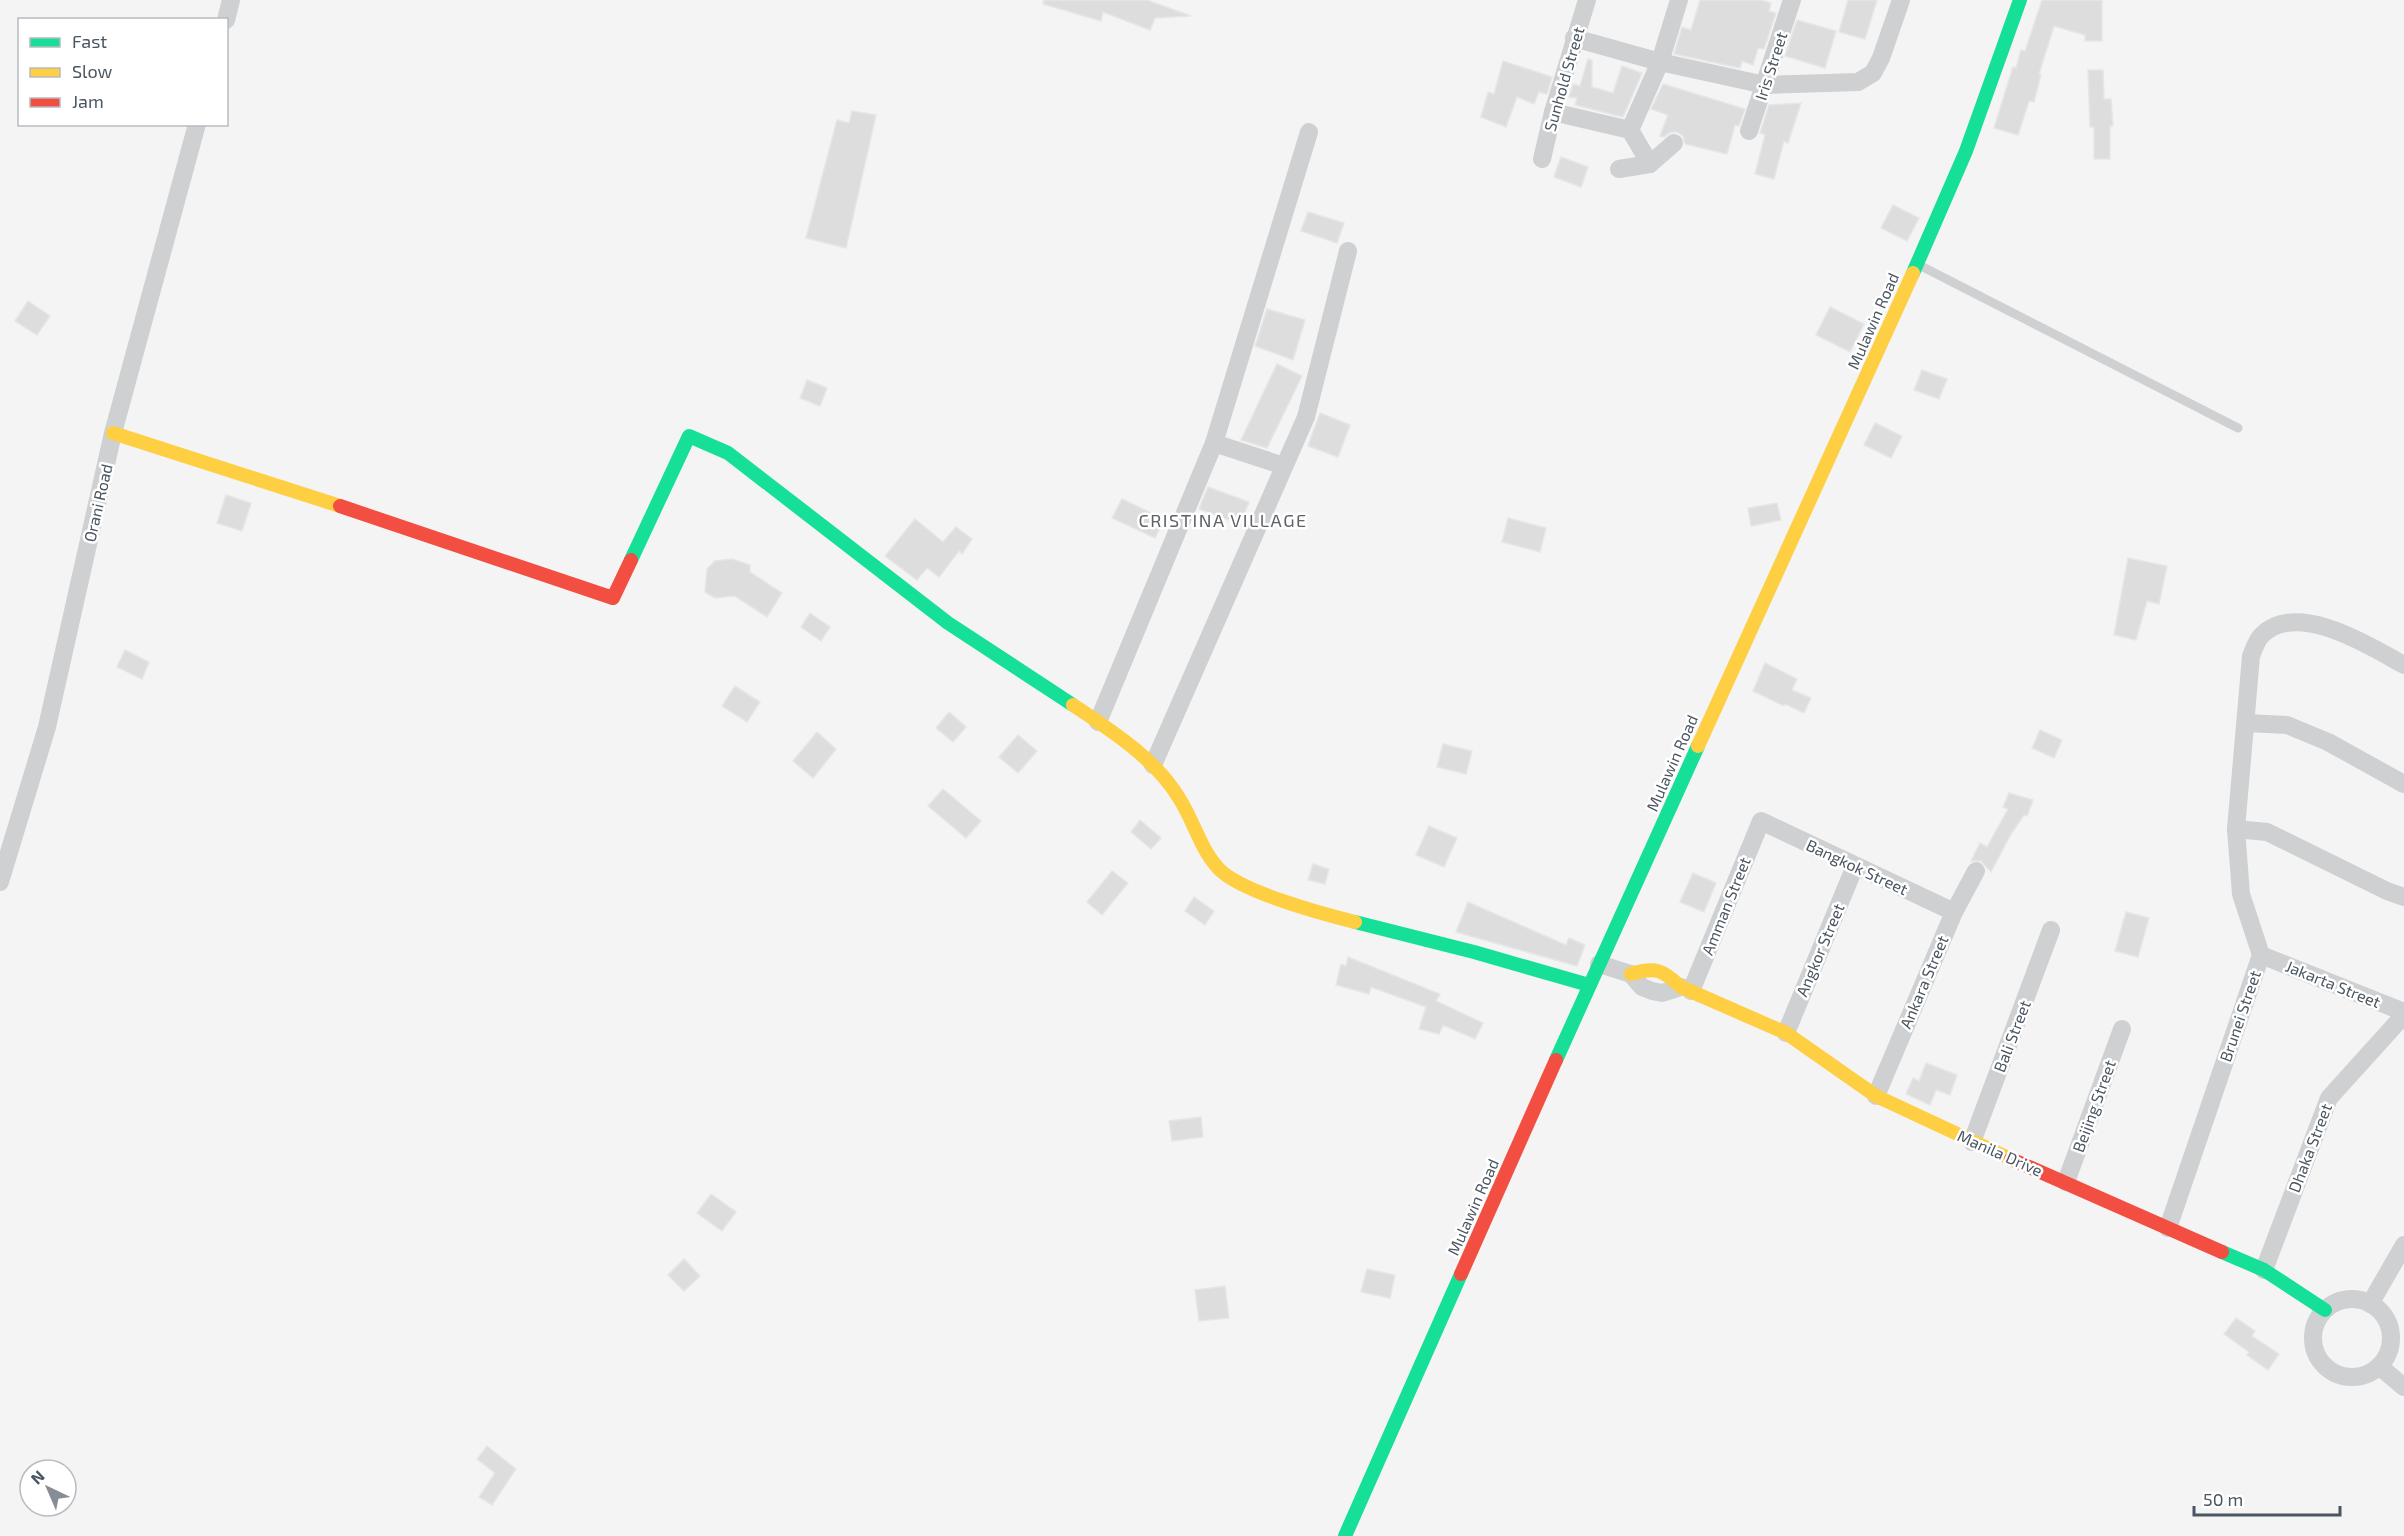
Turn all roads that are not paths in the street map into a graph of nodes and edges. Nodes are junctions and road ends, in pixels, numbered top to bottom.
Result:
1 (231, 0) edge
2 (1587, 0) edge
3 (1679, 0) edge
4 (1792, 0) edge
5 (1901, 0) edge
6 (2020, 0) edge
7 (226, 18) edge
8 (1575, 38) junction
9 (1659, 62) junction
10 (1765, 85) junction
11 (1553, 112) junction
12 (195, 126) edge
13 (1630, 130) junction
14 (1749, 131) dead end
15 (1309, 132) dead end
16 (1674, 142) dead end
17 (1542, 159) dead end
18 (1650, 164) junction
19 (1619, 169) dead end
20 (1348, 250) dead end
21 (1917, 264) junction
22 (2238, 428) dead end
23 (113, 433) junction
24 (1214, 443) junction
25 (1284, 466) junction
26 (2404, 665) edge
27 (1098, 722) junction
28 (2247, 723) junction
29 (1153, 765) junction
30 (2404, 784) edge
31 (1761, 821) joint
32 (2236, 829) junction
33 (1855, 866) junction
34 (1976, 871) dead end
35 (0, 882) edge
36 (2404, 897) edge
37 (1953, 912) junction
38 (2051, 930) dead end
39 (2261, 954) junction
40 (1599, 963) junction
41 (1589, 985) junction
42 (1686, 989) junction
43 (2404, 1014) edge
44 (2122, 1029) dead end
45 (1786, 1033) junction
46 (1876, 1096) junction
47 (1972, 1142) junction
48 (2066, 1182) junction
49 (2168, 1228) junction
50 (2404, 1245) edge
51 (2264, 1270) junction
52 (2370, 1304) junction
53 (2325, 1310) junction
54 (2379, 1366) junction
55 (2404, 1387) edge
56 (1345, 1536) edge

1 - 7 street
2 - 8 street, Sunhold Street
3 - 9 street
4 - 10 street, Iris Street
5 - 10 street
6 - 21 street, Mulawin Road
8 - 9 street
8 - 11 street, Sunhold Street
9 - 10 street
9 - 13 street
10 - 14 street, Iris Street
11 - 13 street
11 - 17 street, Sunhold Street
12 - 23 street, Orani Road
13 - 18 street
15 - 24 street
16 - 18 street
18 - 19 street
20 - 25 street
21 - 22 lane
21 - 40 street, Mulawin Road
23 - 27 street
23 - 35 street, Orani Road
24 - 25 street
24 - 27 street
25 - 29 street
26 - 28 street, Brunei Street
27 - 29 street
28 - 30 street
28 - 32 street, Brunei Street
29 - 41 street
31 - 33 street, Bangkok Street
31 - 42 street, Amman Street
32 - 36 street
32 - 39 street, Brunei Street
33 - 37 street, Bangkok Street
33 - 45 street, Angkor Street
34 - 37 street, Ankara Street
37 - 46 street, Ankara Street
38 - 47 street, Bali Street
39 - 43 street, Jakarta Street
39 - 49 street, Brunei Street
40 - 41 street, Mulawin Road
40 - 42 street
41 - 56 street, Mulawin Road
42 - 45 street, Manila Drive
43 - 51 street, Dhaka Street
44 - 48 street, Beijing Street
45 - 46 street, Manila Drive
46 - 47 street, Manila Drive
47 - 48 street, Manila Drive
48 - 49 street, Manila Drive
49 - 51 street, Manila Drive
50 - 52 street
51 - 53 street, Manila Drive
52 - 53 street
52 - 54 street
53 - 54 street
54 - 55 street

